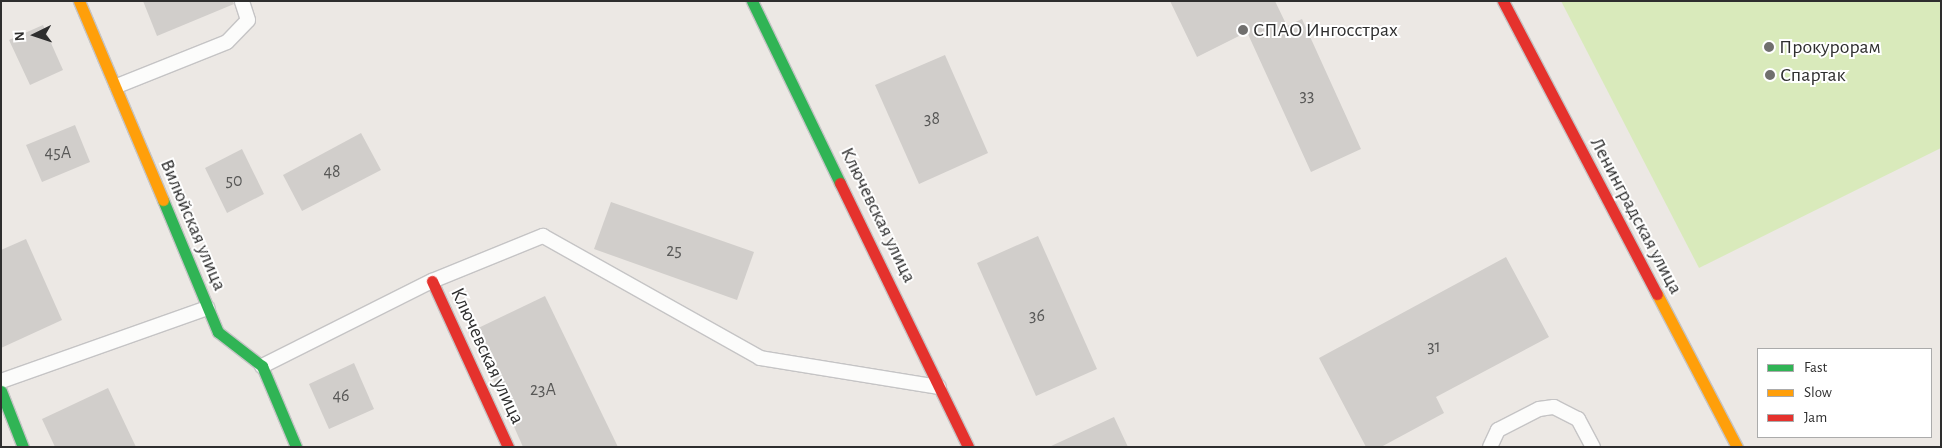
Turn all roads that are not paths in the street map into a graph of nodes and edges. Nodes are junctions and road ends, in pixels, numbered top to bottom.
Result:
1 (79, 1) edge
2 (242, 1) edge
3 (752, 1) edge
4 (1503, 1) edge
5 (117, 86) junction
6 (432, 282) junction
7 (208, 308) junction
8 (262, 366) junction
9 (1, 381) edge
10 (942, 387) junction
11 (1, 391) edge
12 (23, 447) edge
13 (296, 447) edge
14 (508, 447) edge
15 (968, 447) edge
16 (1490, 447) edge
17 (1593, 447) edge
18 (1737, 447) edge

1 - 5 main road, Вилюйская улица
2 - 5 lane
3 - 10 main road, Ключевская улица
4 - 18 main road, Ленинградская улица
5 - 7 main road, Вилюйская улица
6 - 8 lane
6 - 10 lane
6 - 14 main road, Ключевская улица
7 - 8 main road, Вилюйская улица
7 - 9 lane
8 - 13 main road, Вилюйская улица
10 - 15 main road, Ключевская улица
11 - 12 main road
16 - 17 lane

